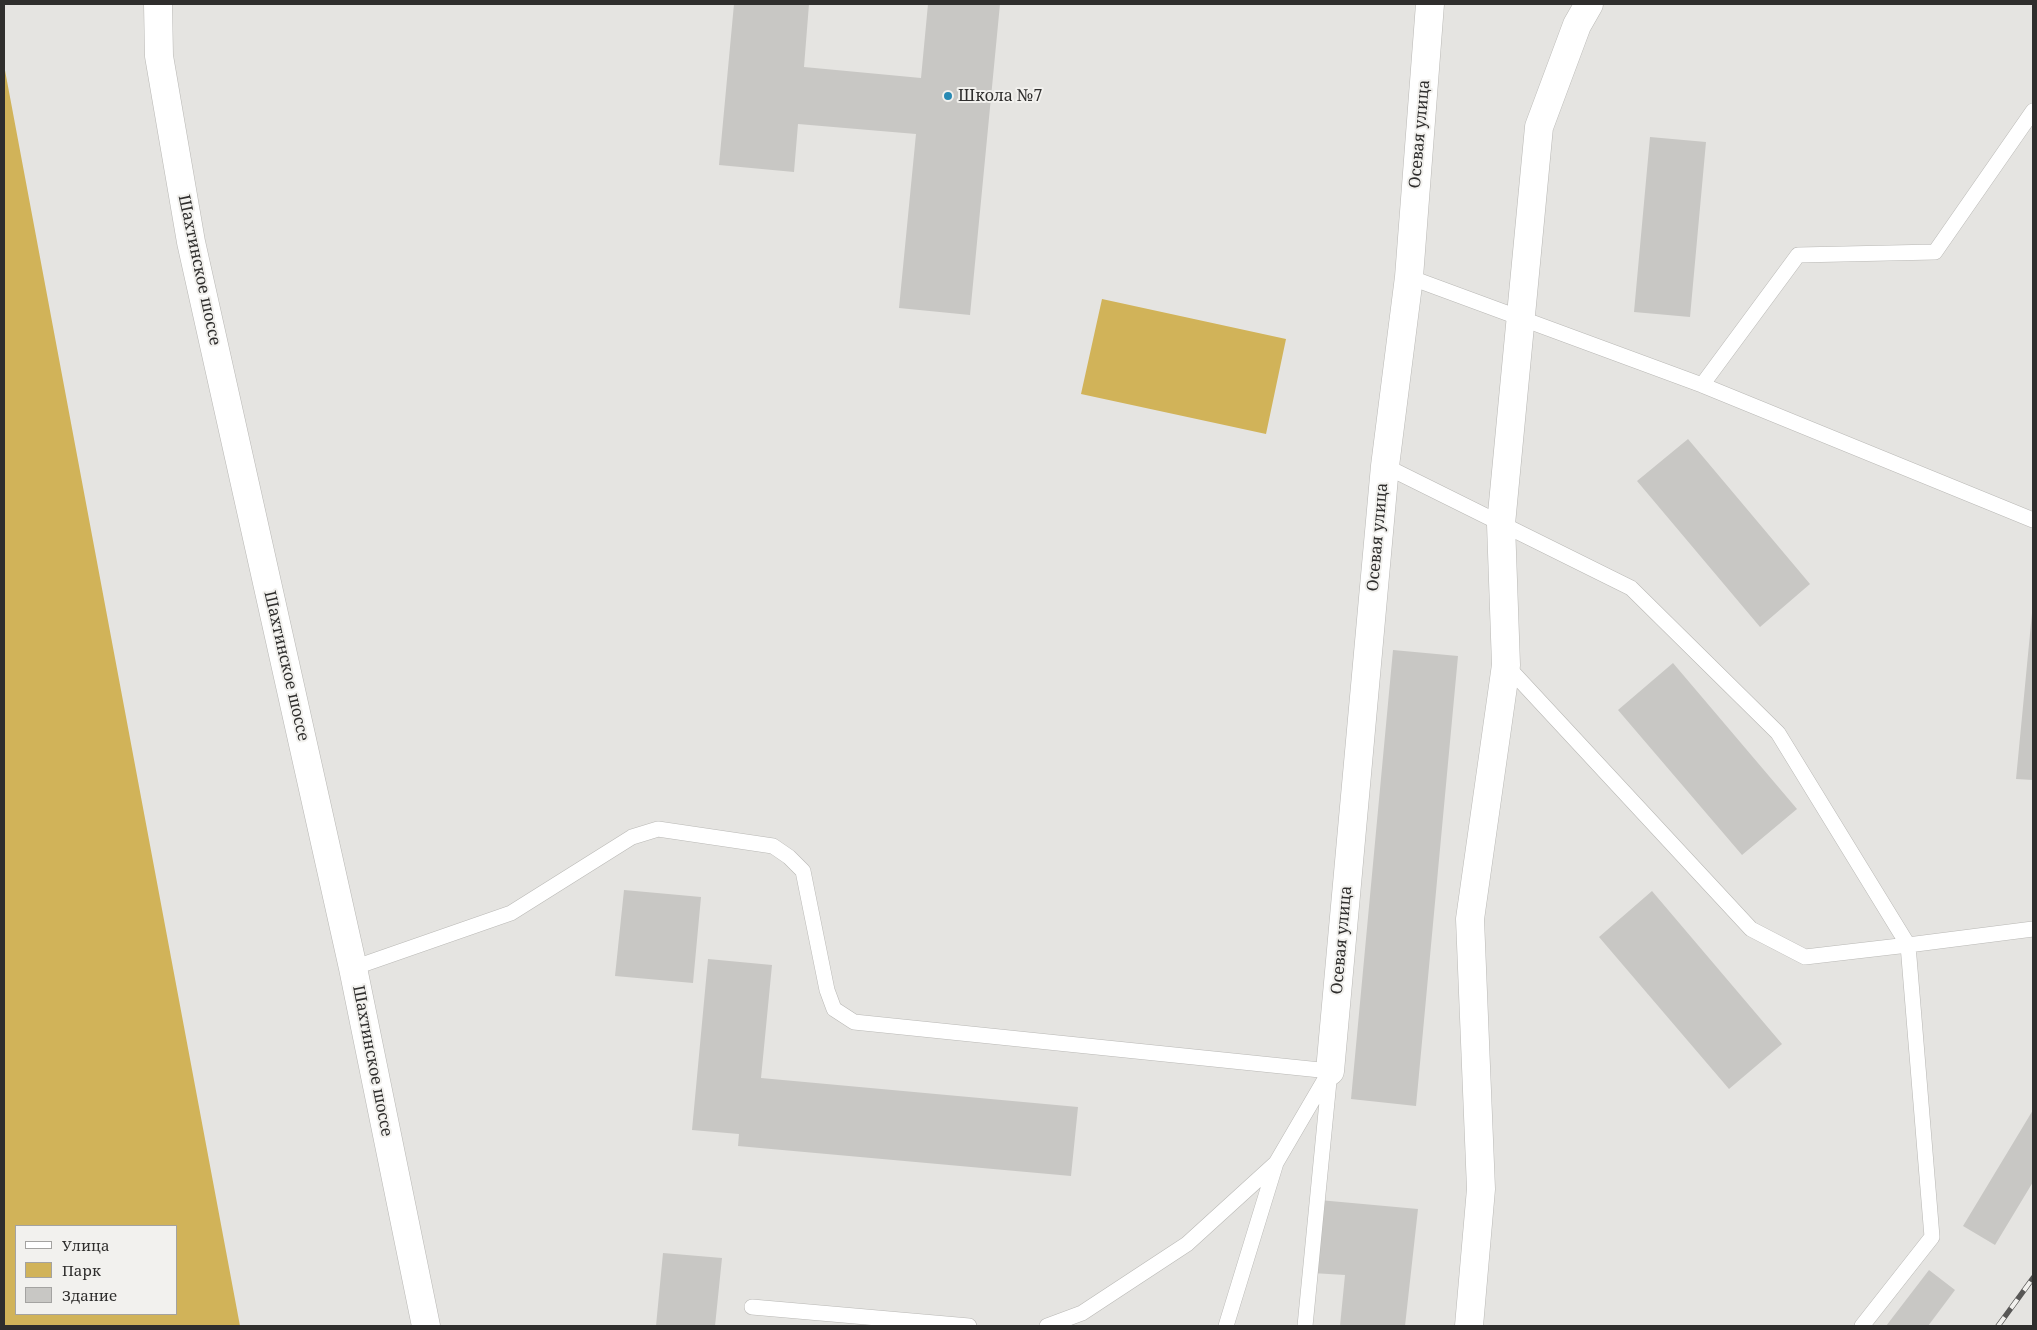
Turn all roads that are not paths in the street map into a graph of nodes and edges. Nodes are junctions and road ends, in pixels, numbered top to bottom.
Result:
1 (158, 4) edge
2 (1430, 4) edge
3 (1589, 4) edge
4 (2033, 111) edge
5 (1408, 276) junction
6 (1521, 318) junction
7 (1702, 385) junction
8 (1385, 466) junction
9 (2033, 520) edge
10 (1501, 524) junction
11 (1506, 665) junction
12 (2033, 929) edge
13 (1908, 945) junction
14 (353, 968) junction
15 (1330, 1071) junction
16 (1276, 1163) junction
17 (752, 1307) dead end
18 (426, 1326) edge
19 (969, 1326) edge
20 (1047, 1326) edge
21 (1226, 1326) edge
22 (1305, 1326) edge
23 (1469, 1326) edge
24 (1862, 1326) edge

1 - 14 street, Шахтинское шоссе
2 - 5 street, Осевая улица
3 - 6 street
4 - 7 lane
5 - 6 lane
5 - 8 street, Осевая улица
6 - 7 lane
6 - 10 street
7 - 9 lane
8 - 10 lane
8 - 15 street, Осевая улица
10 - 11 street
10 - 13 lane
11 - 13 lane
11 - 23 street
12 - 13 lane
13 - 24 lane
14 - 15 lane
14 - 18 street, Шахтинское шоссе
15 - 16 lane
15 - 22 lane
16 - 20 lane
16 - 21 lane
17 - 19 lane

